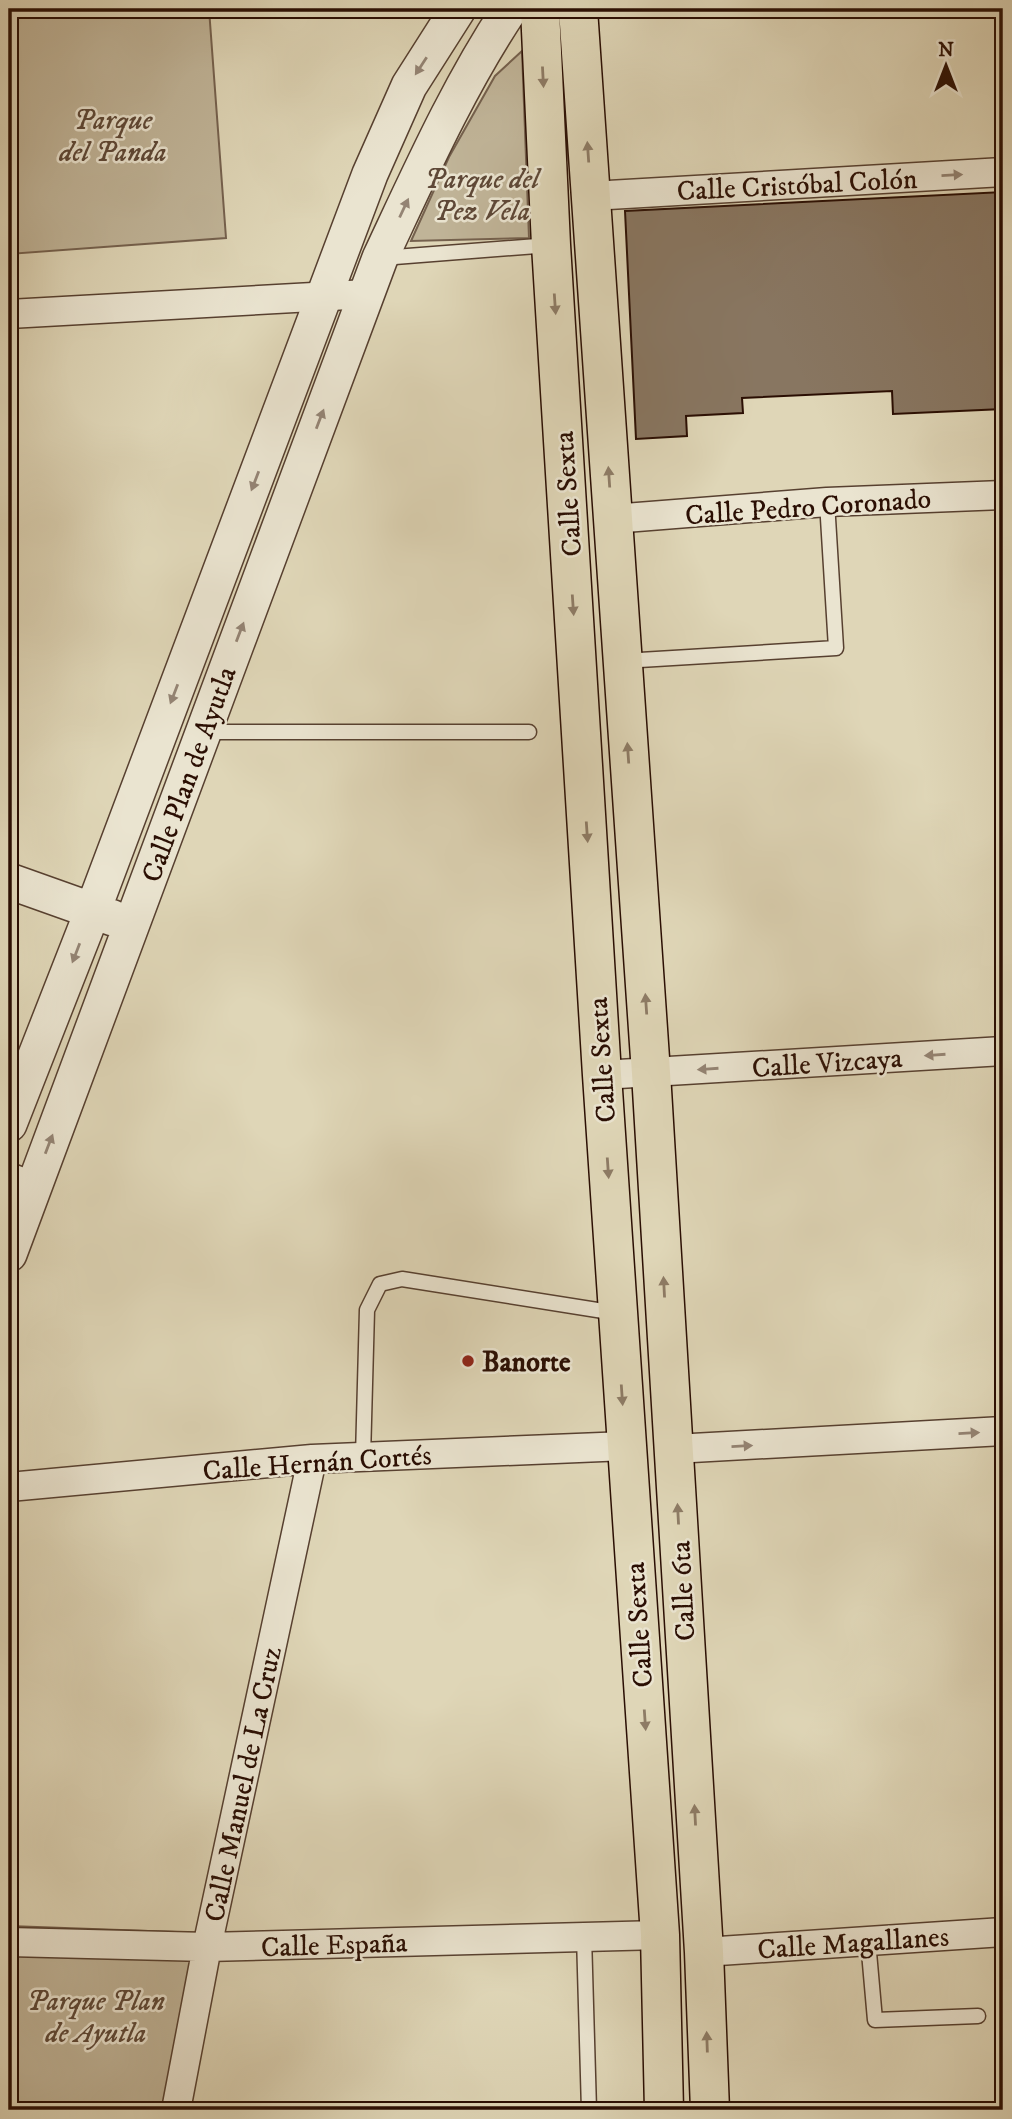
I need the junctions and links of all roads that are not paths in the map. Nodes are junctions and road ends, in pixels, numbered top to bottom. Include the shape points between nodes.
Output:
1 (458, 9) edge
2 (510, 9) edge
3 (540, 9) edge
4 (579, 9) edge
5 (1003, 172) edge
6 (591, 197) junction
7 (551, 245) junction
8 (380, 258) junction
9 (367, 294) junction
10 (325, 295) junction
11 (9, 314) edge
12 (1003, 495) edge
13 (827, 502) junction
14 (612, 519) junction
15 (622, 662) junction
16 (202, 732) junction
17 (529, 732) dead end
18 (9, 881) edge
19 (93, 910) junction
20 (132, 926) junction
21 (1003, 1051) edge
22 (651, 1073) junction
23 (602, 1075) junction
24 (9, 1124) edge
25 (21, 1182) edge
26 (9, 1254) edge
27 (617, 1314) junction
28 (1003, 1431) edge
29 (626, 1446) junction
30 (674, 1450) junction
31 (363, 1457) junction
32 (312, 1459) junction
33 (9, 1487) edge
34 (1003, 1933) edge
35 (660, 1935) junction
36 (584, 1936) junction
37 (9, 1941) edge
38 (868, 1941) junction
39 (207, 1947) junction
40 (704, 1952) junction
41 (978, 2016) dead end
42 (176, 2110) edge
43 (589, 2110) edge
44 (664, 2110) edge
45 (710, 2110) edge

1 -> 10 street, Calle Plan de Ayutla via 409,86
8 -> 2 street, Calle Plan de Ayutla via 469,76
3 -> 7 main road, Calle Sexta
6 -> 4 main road, Calle Sexta
6 -> 5 street, Calle Cristóbal Colón
14 -> 6 main road, Calle Sexta
7 - 8 lane
7 -> 23 main road, Calle Sexta
8 - 9 street, Calle Plan de Ayutla
9 - 10 street
16 -> 9 street, Calle Plan de Ayutla
10 - 11 street
10 -> 19 street, Calle Plan de Ayutla
12 - 13 street, Calle Pedro Coronado
13 - 14 street, Calle Pedro Coronado
13 - 15 lane via 836,648
14 - 15 main road, Calle Sexta
22 -> 15 main road, Calle Sexta
16 - 17 lane
16 - 20 street, Calle Plan de Ayutla
18 - 19 street
19 - 20 street
19 -> 24 street, Calle Plan de Ayutla
25 -> 20 street, Calle Plan de Ayutla
21 -> 22 street, Calle Vizcaya
22 - 23 street, Calle Vizcaya
30 -> 22 main road, Calle 6ta
23 -> 27 main road, Calle Sexta
25 - 26 street, Calle Plan de Ayutla
27 -> 29 main road, Calle Sexta
27 - 31 lane via 402,1279 380,1284 367,1310
30 -> 28 street
29 - 31 street, Calle Hernán Cortés
29 -> 35 main road, Calle Sexta
40 -> 30 main road, Calle 6ta
31 - 32 street, Calle Hernán Cortés
32 - 33 street, Calle Hernán Cortés
32 - 39 street, Calle Manuel de La Cruz
34 - 38 street, Calle Magallanes
35 - 36 street, Calle España
35 - 44 main road, Calle Sexta
36 - 39 street, Calle España
36 - 43 lane
37 - 39 street, Calle España
38 - 40 street, Calle Magallanes
38 - 41 lane via 874,2020
39 - 42 street, Calle Manuel de La Cruz
45 -> 40 main road, Calle 6ta

